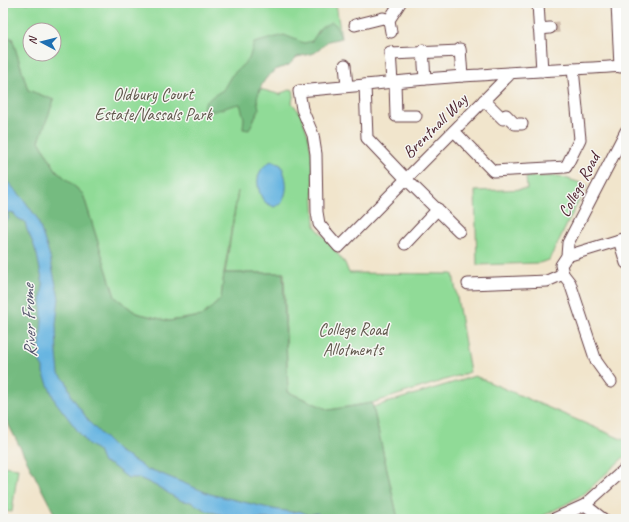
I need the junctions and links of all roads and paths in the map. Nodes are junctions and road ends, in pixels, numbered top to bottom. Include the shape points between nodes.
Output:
1 (400, 3) edge
2 (538, 3) edge
3 (617, 3) edge
4 (389, 20) junction
5 (355, 25) dead end
6 (391, 32) dead end
7 (423, 51) junction
8 (345, 65) dead end
9 (623, 67) edge
10 (573, 69) junction
11 (542, 71) junction
12 (511, 73) junction
13 (462, 76) junction
14 (425, 79) junction
15 (393, 82) junction
16 (365, 85) junction
17 (347, 86) junction
18 (484, 100) junction
19 (416, 116) dead end
20 (522, 124) dead end
21 (454, 131) junction
22 (626, 131) edge
23 (406, 179) junction
24 (438, 209) junction
25 (459, 231) dead end
26 (622, 239) edge
27 (404, 244) dead end
28 (567, 256) junction
29 (626, 263) edge
30 (563, 274) junction
31 (468, 284) dead end
32 (611, 382) dead end
33 (626, 468) edge
34 (585, 505) junction
35 (554, 519) edge
36 (603, 519) edge

1 - 4 street
2 - 11 street via 545,28
3 - 9 street
4 - 5 street via 383,18
4 - 6 street
7 - 13 street via 460,50
7 - 14 street
7 - 15 street via 390,53
8 - 17 street
9 - 10 street, Brentnall Way
10 - 11 street, Brentnall Way
10 - 21 street via 580,139 566,167 493,171
11 - 12 street, Brentnall Way
12 - 13 street, Brentnall Way
12 - 18 street, Brentnall Way
13 - 14 street, Brentnall Way
14 - 15 street, Brentnall Way
15 - 16 street, Brentnall Way
15 - 19 street via 396,116
16 - 17 street
16 - 23 street, Brentnall Way via 367,138
17 - 23 street via 299,91 302,109 313,135 316,154 319,224 339,247
18 - 20 street via 503,119 506,115 515,124
18 - 21 street, Brentnall Way
21 - 23 street, Brentnall Way
22 - 28 street, College Road via 568,243
23 - 24 street
24 - 25 street
24 - 27 street
26 - 28 street
26 - 29 street
28 - 30 street, College Road via 561,265
30 - 31 street via 547,281
30 - 32 street via 570,283 596,361
33 - 34 street
34 - 35 street
34 - 36 street

